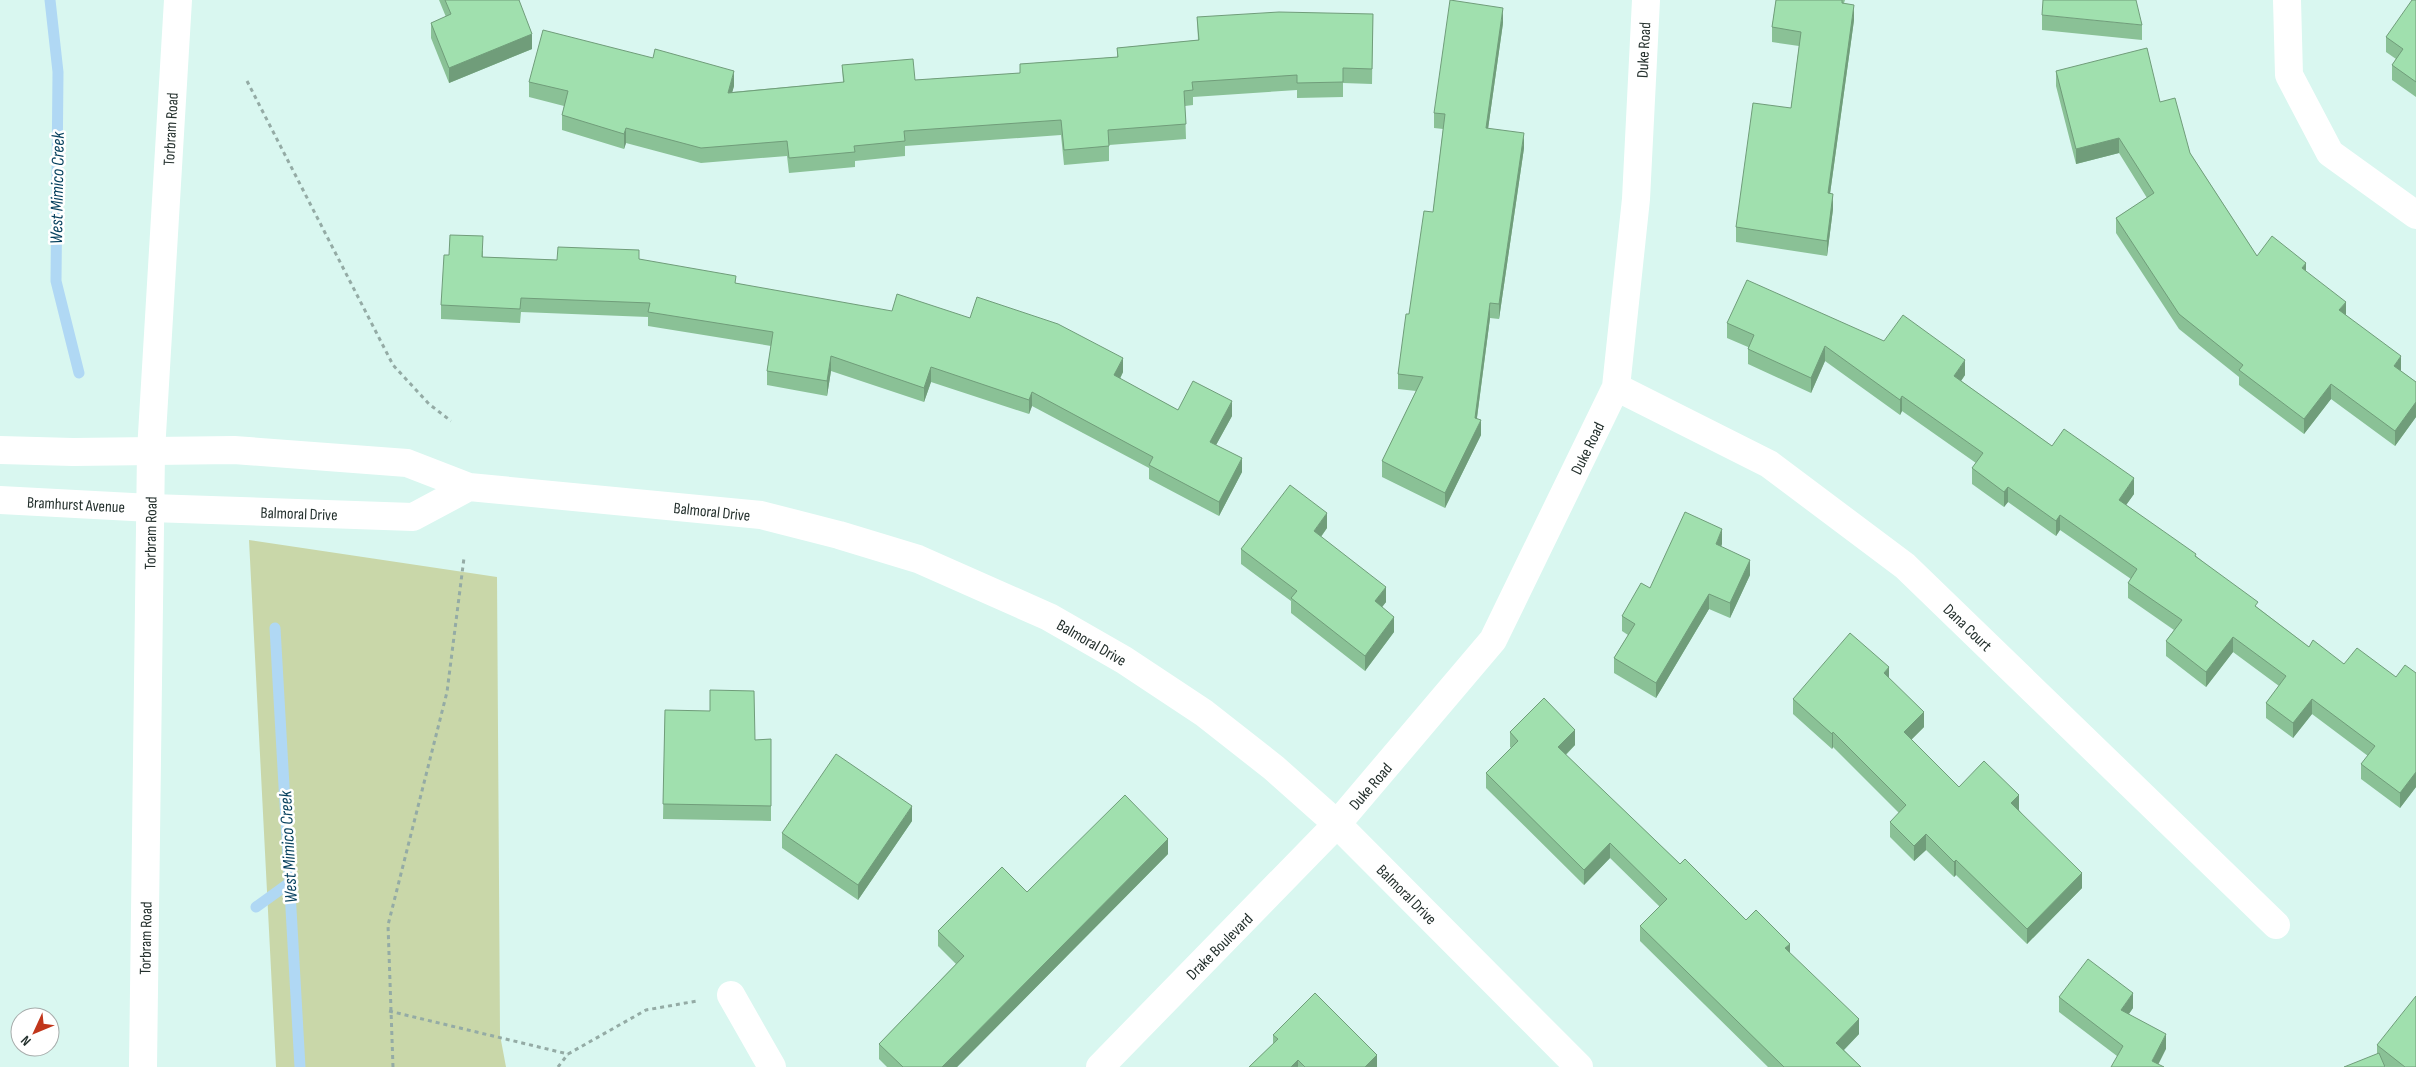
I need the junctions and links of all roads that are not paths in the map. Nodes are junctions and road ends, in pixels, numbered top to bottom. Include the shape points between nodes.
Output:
1 (178, 0) edge
2 (1646, 0) edge
3 (2287, 0) edge
4 (2416, 215) edge
5 (1616, 387) junction
6 (0, 450) edge
7 (151, 451) junction
8 (469, 487) junction
9 (0, 500) edge
10 (151, 508) junction
11 (1337, 824) junction
12 (2276, 925) dead end
13 (731, 995) road end
14 (143, 1067) edge
15 (772, 1067) edge
16 (1100, 1067) edge
17 (1579, 1067) edge

1 - 7 street, Torbram Road
2 - 5 street, Duke Road via 1636,200
3 - 4 street via 2289,75 2330,153
5 - 11 street, Duke Road via 1493,640
5 - 12 street, Dana Court via 1769,464 1905,566
6 - 7 street
7 - 8 street, Balmoral Drive via 234,450 407,463
7 - 10 street, Torbram Road
8 - 10 street, Balmoral Drive via 413,517
8 - 11 street, Balmoral Drive via 762,515 918,559 1049,618 1124,660 1204,713 1274,768
9 - 10 street, Bramhurst Avenue
10 - 14 street, Torbram Road
11 - 16 street, Drake Boulevard
11 - 17 street, Balmoral Drive
13 - 15 street

